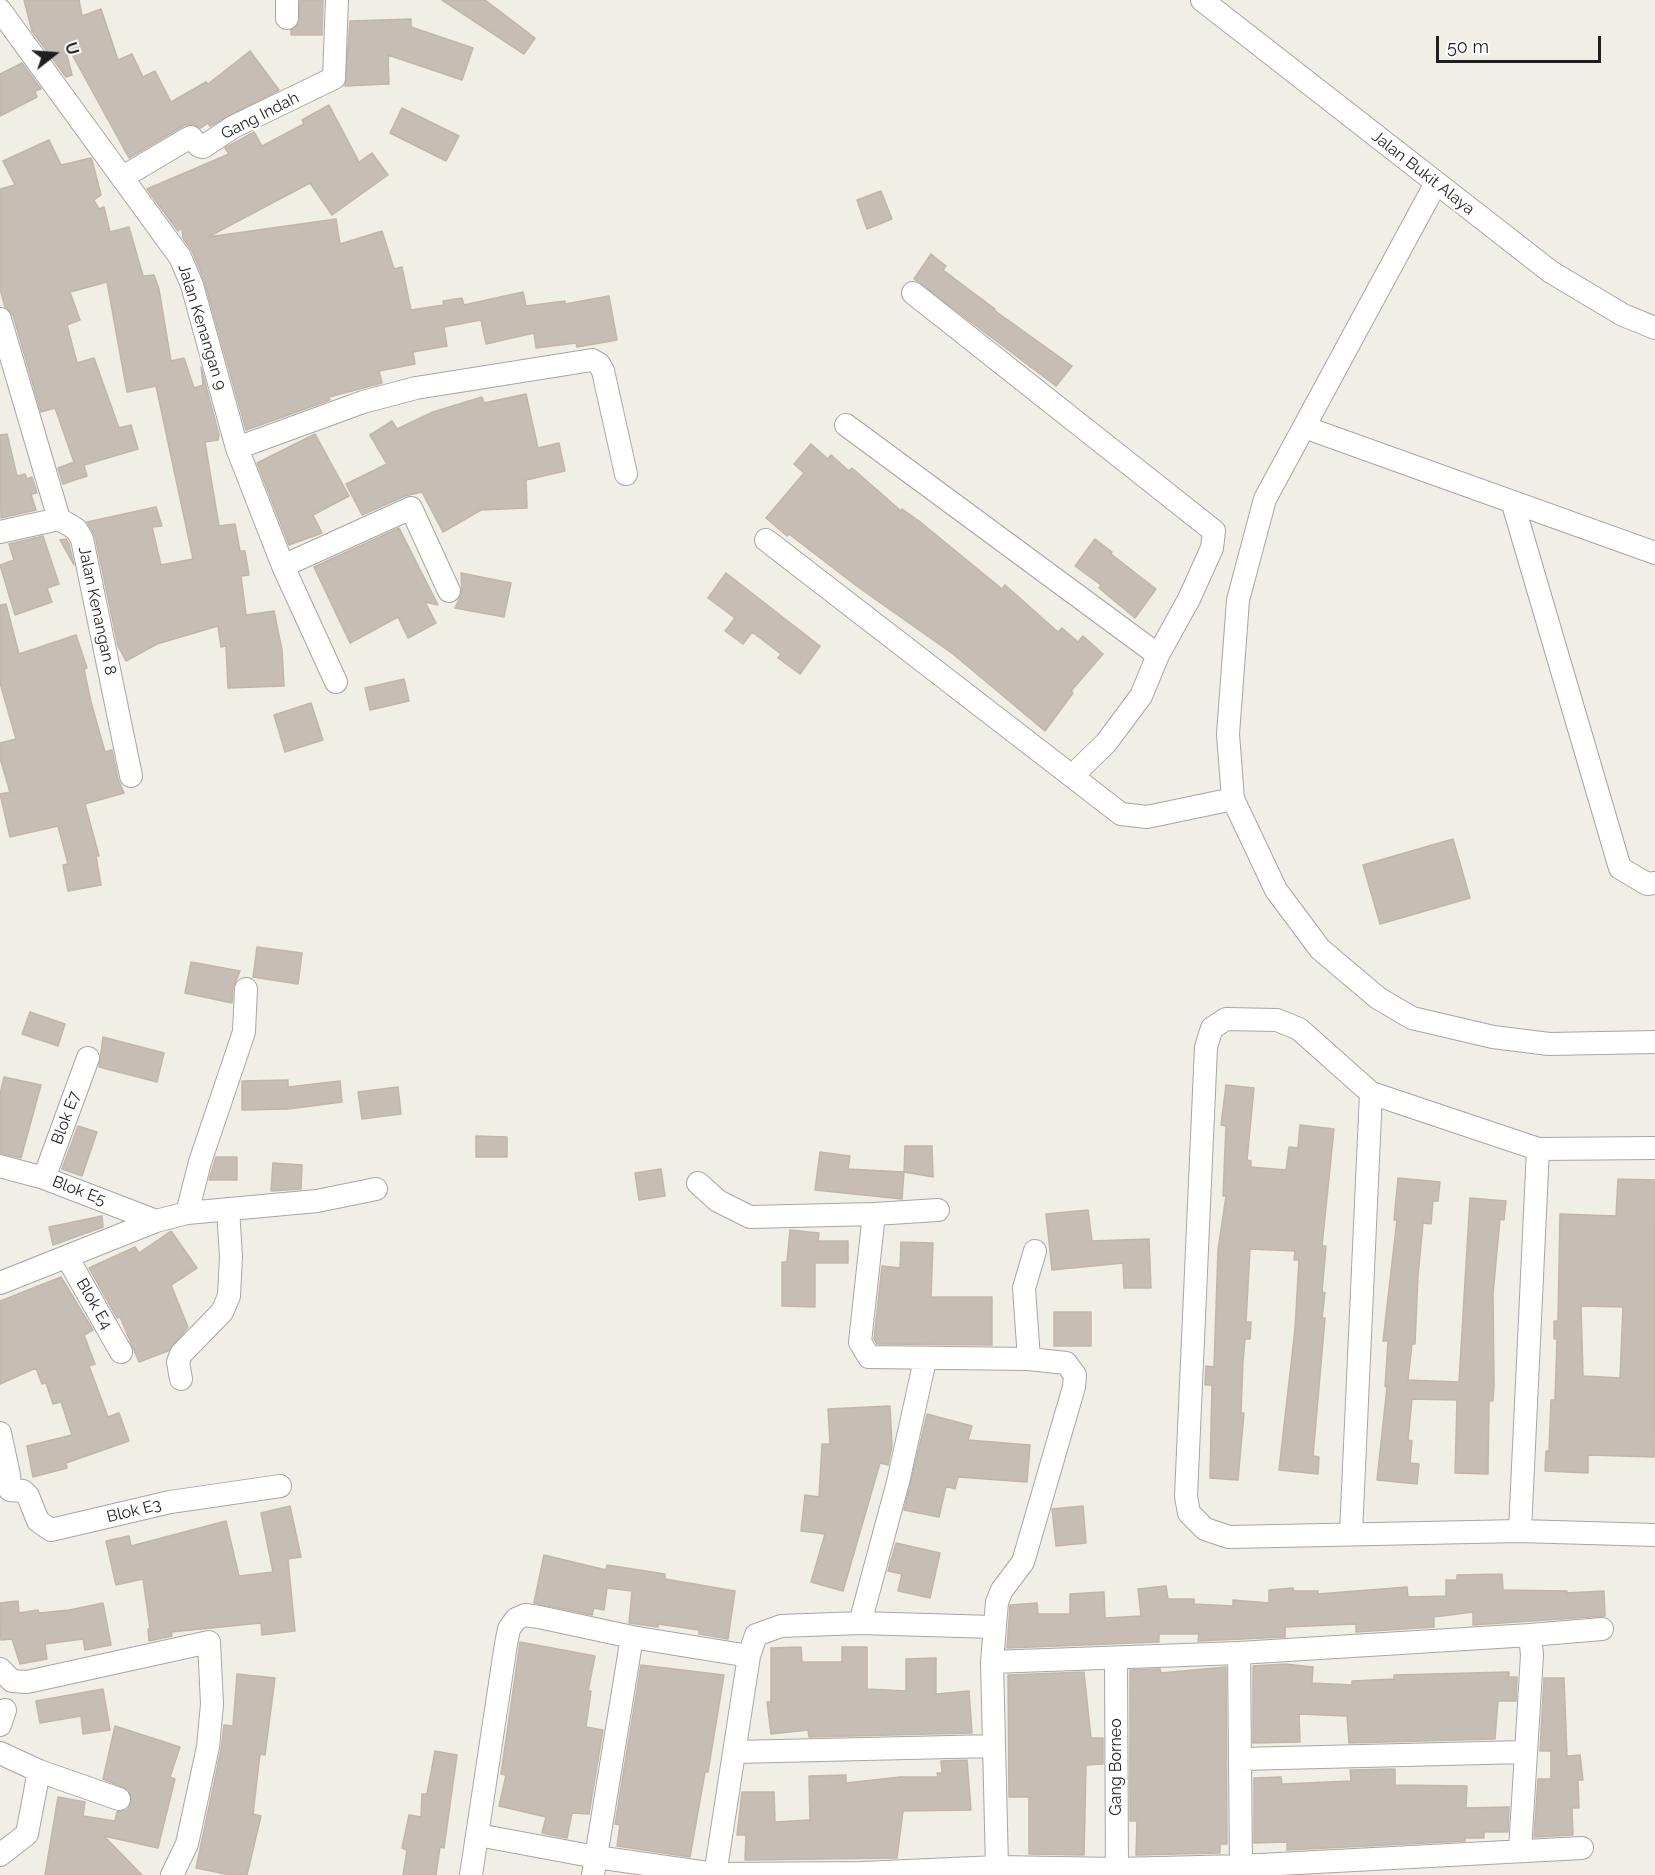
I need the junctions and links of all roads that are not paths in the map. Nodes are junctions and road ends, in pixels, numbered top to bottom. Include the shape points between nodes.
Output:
1 (337, 0) edge
2 (1202, 0) edge
3 (0, 10) edge
4 (123, 177) junction
5 (1436, 183) junction
6 (913, 293) dead end
7 (0, 319) edge
8 (1655, 328) edge
9 (846, 424) dead end
10 (1304, 427) junction
11 (237, 448) junction
12 (626, 474) dead end
13 (1513, 504) junction
14 (60, 519) junction
15 (0, 532) edge
16 (766, 540) dead end
17 (1655, 553) edge
18 (283, 566) junction
19 (449, 591) dead end
20 (1158, 655) junction
21 (336, 682) dead end
22 (1073, 775) junction
23 (131, 776) dead end
24 (1233, 799) junction
25 (1655, 883) edge
26 (246, 989) dead end
27 (1655, 1042) edge
28 (88, 1058) dead end
29 (1371, 1093) junction
30 (1655, 1148) edge
31 (1538, 1149) junction
32 (0, 1166) edge
33 (44, 1178) junction
34 (698, 1183) dead end
35 (376, 1190) dead end
36 (228, 1209) junction
37 (938, 1210) dead end
38 (187, 1213) junction
39 (874, 1214) junction
40 (156, 1221) junction
41 (1035, 1251) dead end
42 (67, 1257) junction
43 (0, 1283) edge
44 (121, 1352) dead end
45 (1029, 1359) junction
46 (925, 1360) junction
47 (181, 1379) dead end
48 (0, 1433) edge
49 (280, 1486) dead end
50 (5, 1491) edge
51 (1520, 1531) junction
52 (1351, 1533) junction
53 (1655, 1535) edge
54 (860, 1623) junction
55 (993, 1627) junction
56 (1602, 1629) dead end
57 (1530, 1635) junction
58 (632, 1637) junction
59 (1239, 1653) junction
60 (749, 1656) junction
61 (1116, 1658) junction
62 (992, 1662) junction
63 (0, 1669) edge
64 (994, 1746) junction
65 (735, 1752) junction
66 (1525, 1752) junction
67 (0, 1753) edge
68 (1240, 1759) junction
69 (39, 1771) junction
70 (119, 1799) dead end
71 (478, 1835) junction
72 (1582, 1848) dead end
73 (1520, 1850) junction
74 (0, 1855) edge
75 (594, 1866) edge
76 (1241, 1866) junction
77 (997, 1867) junction
78 (1117, 1872) edge
79 (172, 1875) edge
80 (471, 1875) edge
81 (715, 1875) edge

1 - 4 street, Gang Indah via 334,78 232,127 203,147 189,137
2 - 5 street, Jalan Bukit Alaya
3 - 4 street, Jalan Kenangan 9
4 - 11 street, Jalan Kenangan 9 via 180,257 192,285
5 - 8 street, Jalan Bukit Alaya via 1551,272 1623,315
5 - 10 street
6 - 20 street via 1214,531 1212,548 1189,599
7 - 14 street
9 - 20 street
10 - 13 street
10 - 24 street via 1265,499 1238,600 1228,734
11 - 12 street via 363,402 416,388 592,360 603,371
11 - 18 street, Jalan Kenangan 9
13 - 17 street
13 - 25 street via 1620,868 1647,884
14 - 15 street
14 - 23 street, Jalan Kenangan 8 via 76,529 82,539
16 - 22 street
18 - 19 street via 411,508
18 - 21 street, Jalan Kenangan 9
20 - 22 street via 1127,716
22 - 24 street via 1121,814 1147,817
24 - 27 street via 1276,890 1320,950 1378,998 1412,1018 1493,1037 1550,1044
26 - 38 street via 244,1032
28 - 33 street, Blok E7
29 - 31 street
29 - 52 street
29 - 52 street via 1299,1029 1277,1020 1226,1019 1212,1028 1206,1047 1186,1496 1189,1513 1205,1529 1229,1537
30 - 31 street
31 - 51 street
32 - 33 street, Blok E5
33 - 40 street, Blok E5
34 - 39 street via 718,1201 750,1217
35 - 36 street via 317,1201
36 - 38 street
36 - 47 street via 229,1296 222,1312 182,1354 178,1362
37 - 39 street
38 - 40 street
39 - 46 street via 862,1348 874,1359
40 - 42 street
41 - 45 street via 1024,1288
42 - 43 street
42 - 44 street, Blok E4
45 - 46 street
45 - 55 street via 1066,1363 1075,1375 1074,1387 1023,1562 1002,1590
46 - 54 street via 898,1482
48 - 50 street, Blok E3 via 9,1475
49 - 50 street, Blok E3 via 170,1502 51,1530 38,1521 23,1491
51 - 52 street
51 - 53 street
54 - 55 street
54 - 60 street via 767,1630 756,1635
55 - 62 street
56 - 57 street
57 - 59 street
57 - 66 street
58 - 60 street
58 - 71 street via 539,1617 525,1615 516,1619 506,1644
58 - 75 street
59 - 61 street
59 - 68 street
60 - 65 street
61 - 62 street
61 - 78 street, Gang Borneo
62 - 64 street
63 - 79 street via 12,1681 27,1682 209,1642 212,1704 208,1747 187,1844
64 - 65 street
64 - 77 street
65 - 81 street
66 - 68 street
66 - 73 street
67 - 69 street
68 - 76 street
69 - 70 street
69 - 74 street via 27,1834
71 - 75 street
71 - 80 street
72 - 73 street
73 - 76 street
75 - 81 street
76 - 78 street
77 - 78 street
77 - 81 street

